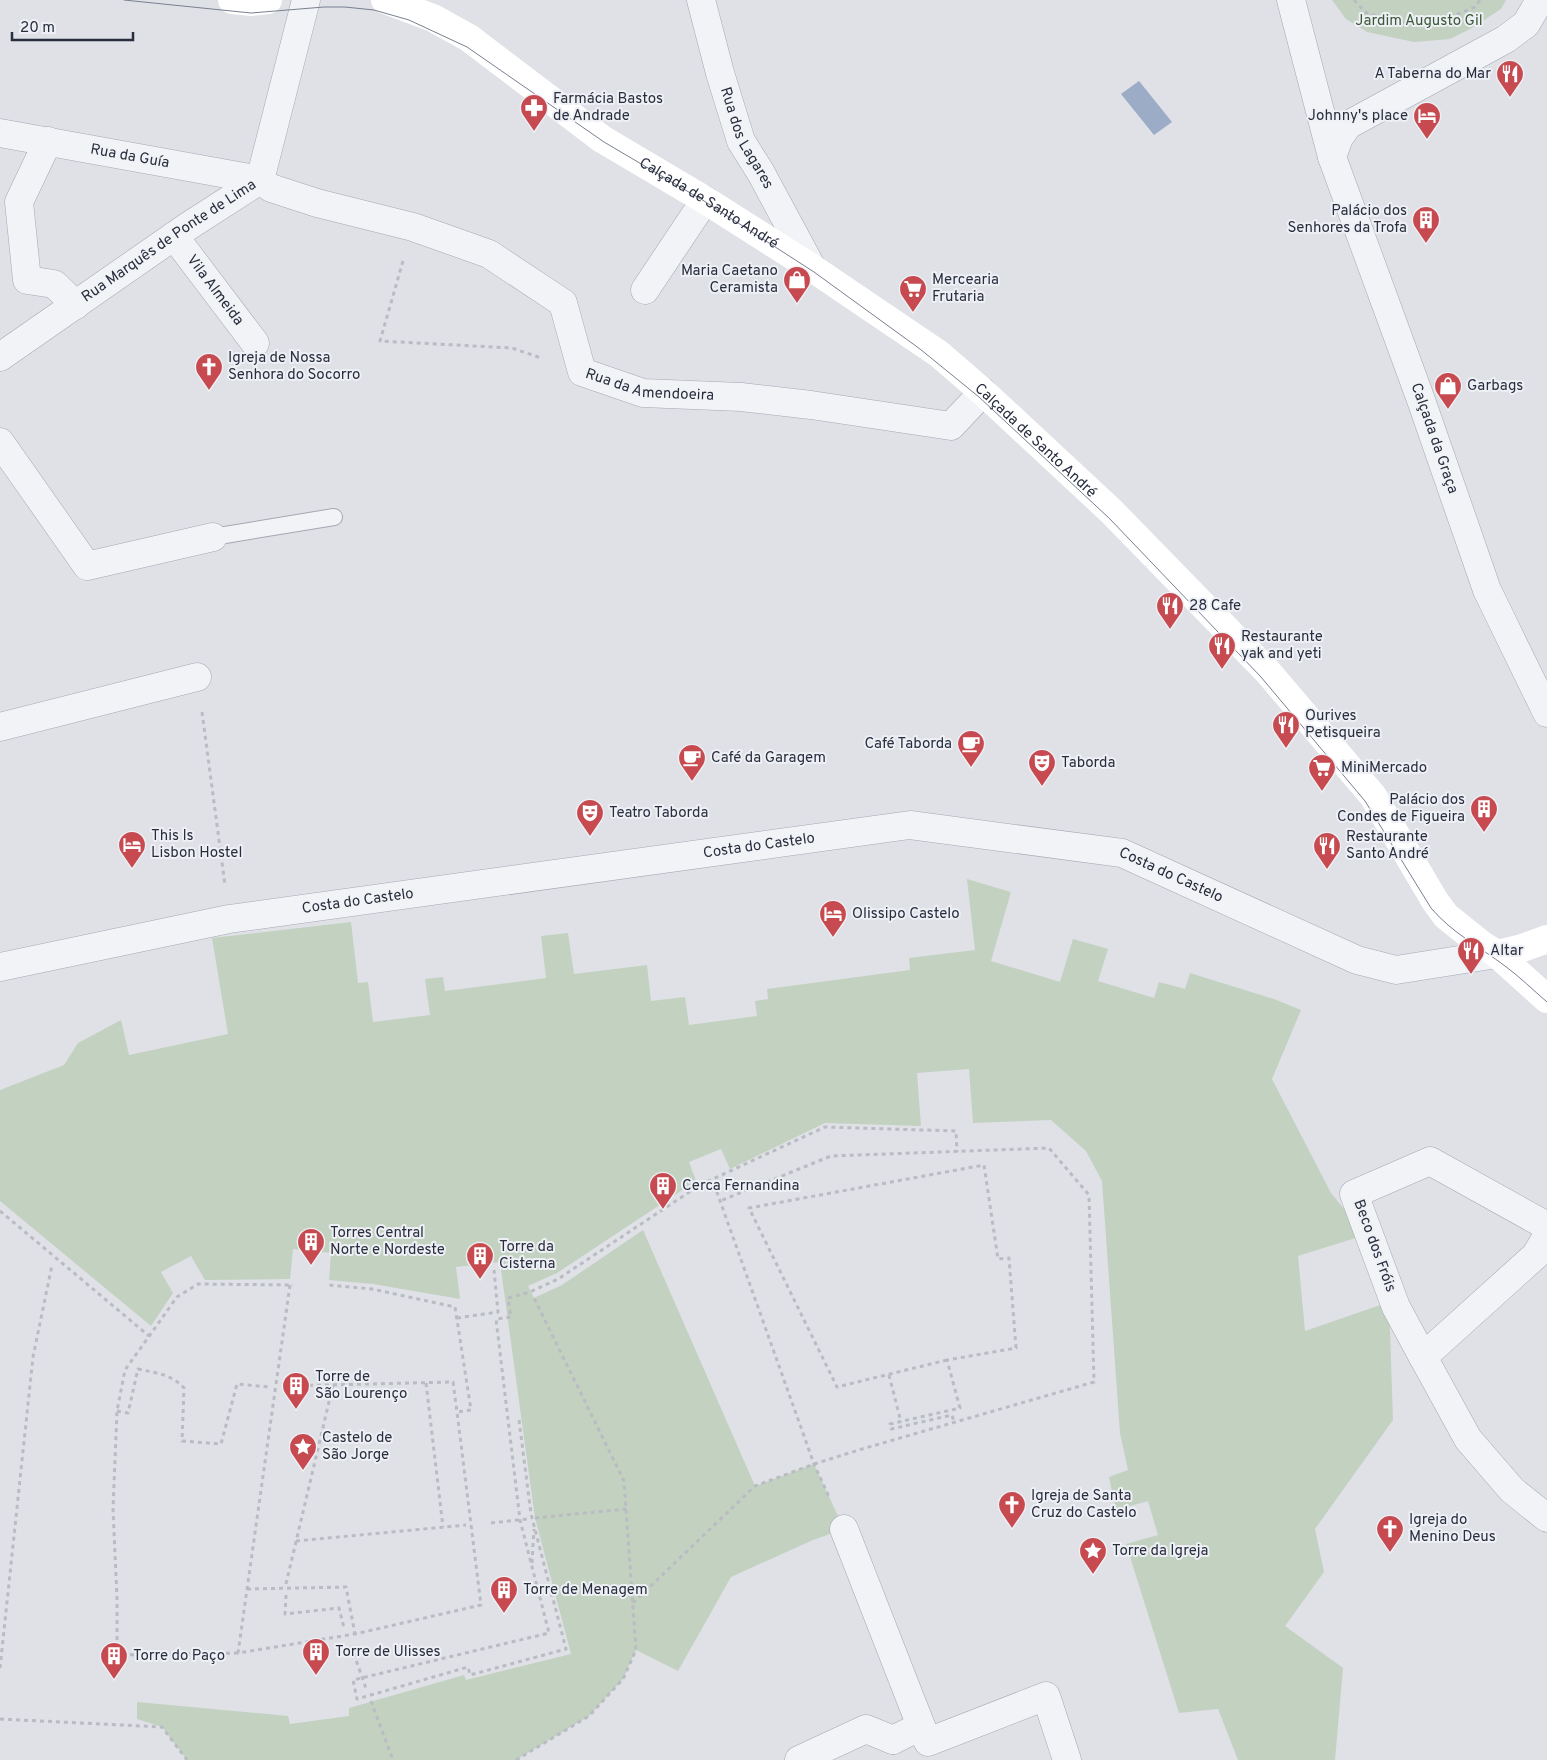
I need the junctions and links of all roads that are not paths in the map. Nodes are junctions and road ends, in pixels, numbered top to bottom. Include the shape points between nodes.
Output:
1 (232, 0) edge
2 (268, 0) edge
3 (306, 0) edge
4 (385, 0) edge
5 (701, 0) edge
6 (1291, 0) edge
7 (1540, 0) edge
8 (1547, 12) edge
9 (0, 133) edge
10 (48, 141) junction
11 (1332, 157) junction
12 (260, 180) junction
13 (705, 200) junction
14 (174, 236) junction
15 (812, 268) junction
16 (645, 290) dead end
17 (76, 305) junction
18 (255, 343) dead end
19 (0, 357) edge
20 (983, 392) junction
21 (0, 442) edge
22 (334, 517) dead end
23 (213, 537) joint
24 (197, 677) road end
25 (1547, 713) edge
26 (0, 727) edge
27 (1547, 939) edge
28 (1497, 954) junction
29 (0, 966) edge
30 (1547, 999) edge
31 (1547, 1226) edge
32 (1547, 1236) edge
33 (1423, 1357) junction
34 (1547, 1518) edge
35 (844, 1529) road end
36 (921, 1726) junction
37 (894, 1750) edge
38 (799, 1760) edge
39 (1068, 1760) edge

1 - 2 street
3 - 12 street, Rua Marquês de Ponte de Lima
4 - 13 street, Calçada de Santo André via 433,18 469,38 602,139
5 - 15 street, Rua dos Lagares via 740,140 762,172
6 - 11 street, Calçada da Graça
7 - 8 street
7 - 11 street via 1526,24 1506,39 1348,125
9 - 10 street, Rua da Guía
10 - 12 street, Rua da Guía
10 - 17 street via 20,202 27,280 54,284
11 - 25 street, Calçada da Graça via 1487,590
12 - 14 street, Rua Marquês de Ponte de Lima
12 - 20 street, Rua da Amendoeira via 271,188 316,204 413,227 489,254 563,303 582,372 642,393 741,397 951,426
13 - 15 street, Calçada de Santo André
13 - 16 street
14 - 17 street, Rua Marquês de Ponte de Lima
14 - 18 street, Vila Almeida
15 - 20 street, Calçada de Santo André via 939,354
17 - 19 street, Rua Marquês de Ponte de Lima
20 - 28 street, Calçada de Santo André via 1110,511 1268,672 1373,796 1446,916
21 - 23 street via 87,566
22 - 23 lane
24 - 26 street
27 - 28 street
28 - 29 street, Costa do Castelo via 1396,970 1357,960 1122,853 910,825 229,919
28 - 30 street, Calçada de Santo André
31 - 33 street, Beco dos Fróis via 1430,1161 1354,1194 1396,1307
32 - 33 street via 1536,1255
33 - 34 street via 1468,1439 1512,1490
35 - 36 street
36 - 37 street
36 - 39 street via 928,1742 1046,1696
37 - 38 street via 866,1729

